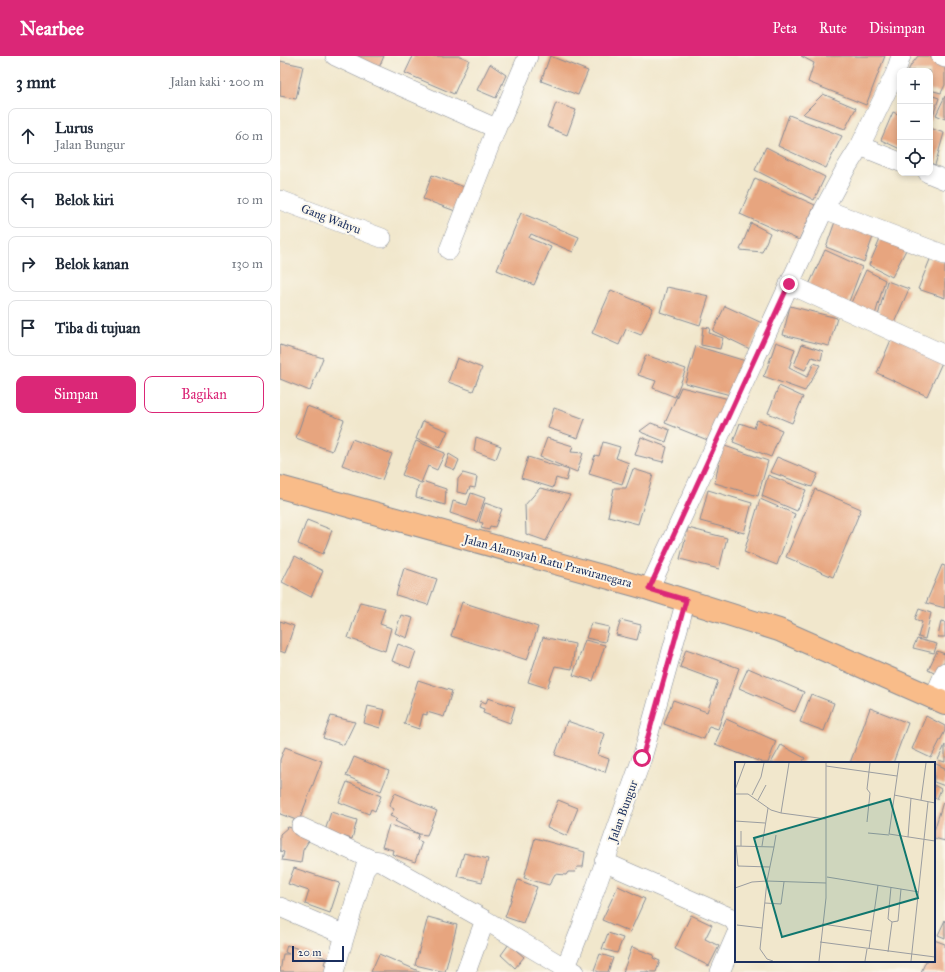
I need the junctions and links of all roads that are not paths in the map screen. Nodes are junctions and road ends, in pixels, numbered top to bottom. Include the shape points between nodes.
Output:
1 (335, 56) edge
2 (528, 56) edge
3 (901, 56) edge
4 (941, 56) edge
5 (945, 58) edge
6 (498, 124) junction
7 (860, 146) junction
8 (897, 161) edge
9 (933, 175) edge
10 (945, 180) edge
11 (280, 200) edge
12 (824, 209) junction
13 (382, 238) dead end
14 (449, 250) dead end
15 (945, 255) edge
16 (789, 284) junction
17 (945, 355) edge
18 (282, 493) edge
19 (649, 589) junction
20 (686, 600) junction
21 (945, 672) edge
22 (939, 701) edge
23 (301, 826) dead end
24 (372, 860) junction
25 (604, 862) junction
26 (280, 906) edge
27 (485, 920) junction
28 (735, 922) edge
29 (345, 934) junction
30 (735, 937) edge
31 (568, 971) edge
32 (334, 972) edge
33 (466, 972) edge
34 (720, 972) edge

1 - 6 street via 491,126
2 - 6 street
3 - 7 street via 895,74
4 - 5 street
6 - 14 street
7 - 8 street
7 - 12 street
9 - 10 street
11 - 13 street, Gang Wahyu
12 - 15 street
12 - 16 street
16 - 17 street
16 - 19 street
18 - 19 main road, Jalan Alamsyah Ratu Prawiranegara
19 - 20 main road, Jalan Alamsyah Ratu Prawiranegara
20 - 22 main road, Jalan Alamsyah Ratu Prawiranegara via 779,630
20 - 25 street, Jalan Bungur via 642,758
21 - 22 street
23 - 24 street
24 - 27 street via 380,861
24 - 29 street via 365,868
25 - 28 street via 729,917
25 - 31 street, Jalan Bungur
26 - 29 street
27 - 31 street
27 - 33 street
29 - 32 street
30 - 34 street

